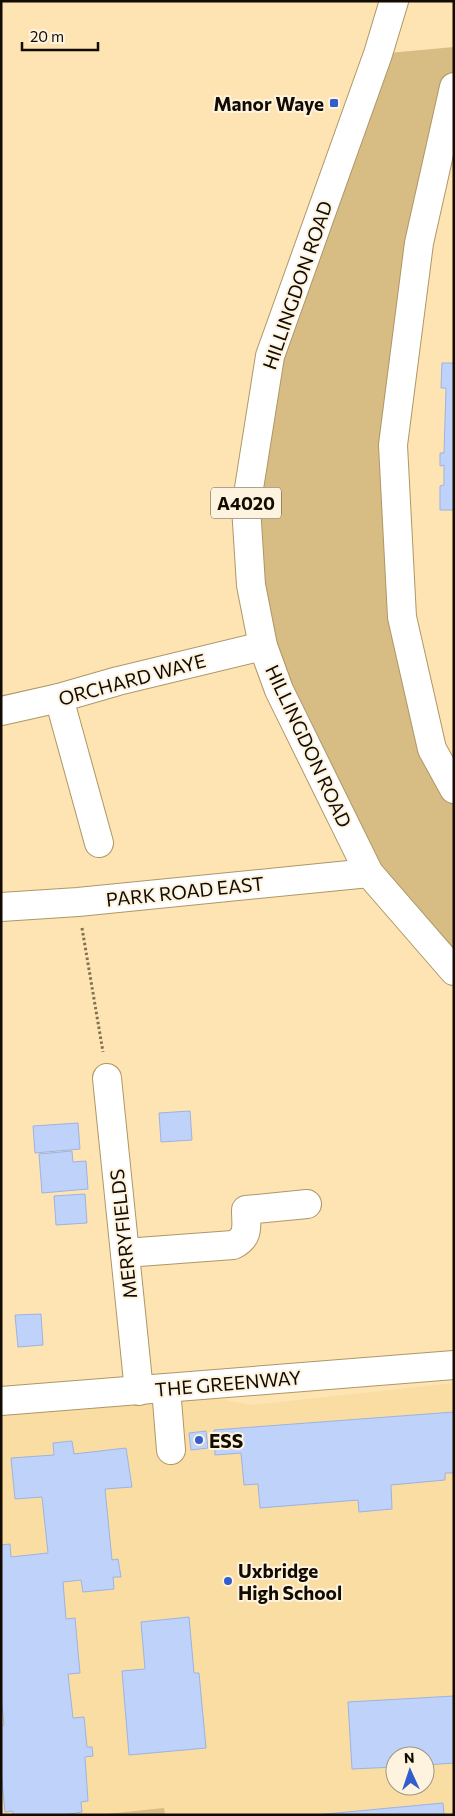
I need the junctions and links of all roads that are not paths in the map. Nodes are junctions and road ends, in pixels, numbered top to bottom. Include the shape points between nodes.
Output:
1 (394, 1) edge
2 (454, 87) edge
3 (263, 646) junction
4 (59, 698) junction
5 (1, 711) edge
6 (454, 788) edge
7 (99, 843) dead end
8 (369, 873) junction
9 (1, 907) edge
10 (454, 971) edge
11 (107, 1078) road end
12 (307, 1204) dead end
13 (125, 1253) junction
14 (454, 1365) edge
15 (166, 1388) junction
16 (138, 1391) junction
17 (1, 1401) edge
18 (171, 1450) dead end

1 - 3 main road, HILLINGDON ROAD / A4020 via 270,356 246,507 251,585
2 - 6 main road via 419,243 393,445 402,617 432,749
3 - 4 main road, ORCHARD WAYE
3 - 8 main road, HILLINGDON ROAD / A4020 via 279,690
4 - 5 main road, ORCHARD WAYE
4 - 7 main road
8 - 9 main road, PARK ROAD EAST
8 - 10 main road, HILLINGDON ROAD / A4020
11 - 13 main road, MERRYFIELDS
12 - 13 main road via 246,1210 246,1234 233,1245
13 - 16 main road, MERRYFIELDS
14 - 15 main road, THE GREENWAY
15 - 16 main road, THE GREENWAY
15 - 18 main road
16 - 17 main road, THE GREENWAY

